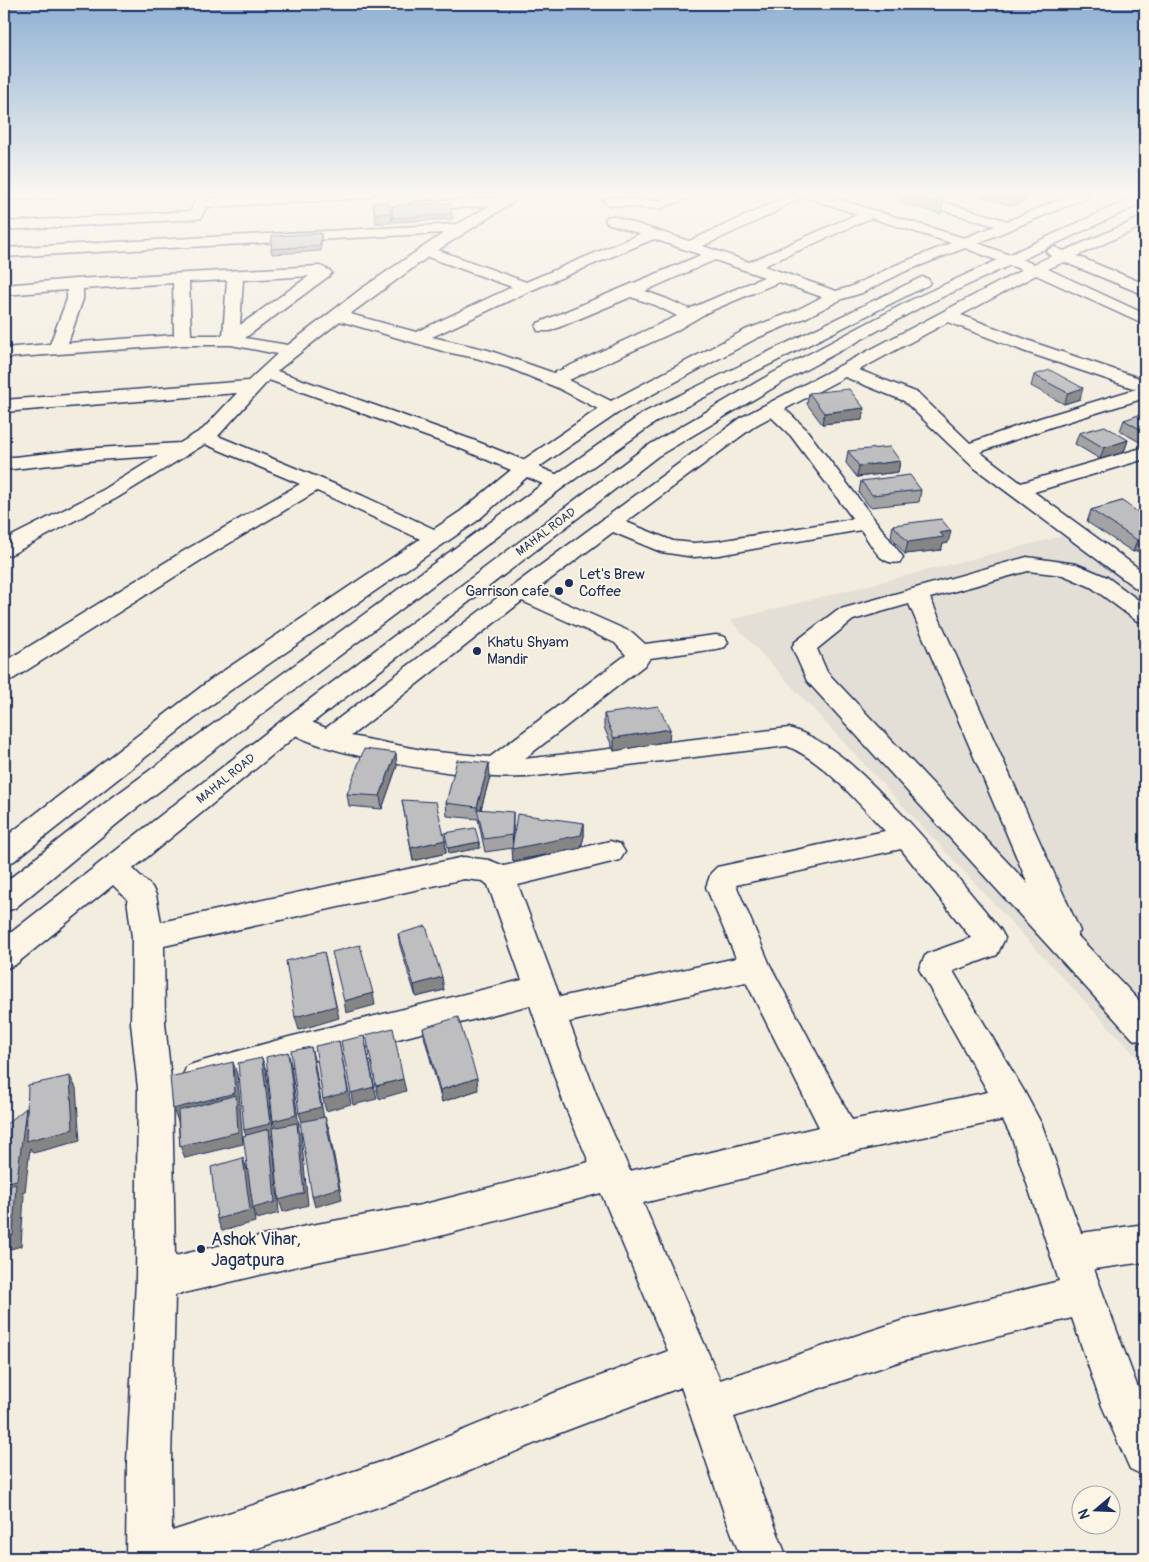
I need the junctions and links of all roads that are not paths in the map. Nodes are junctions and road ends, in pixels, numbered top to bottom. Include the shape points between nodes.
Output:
1 (402, 267) edge
2 (470, 267) edge
3 (574, 267) edge
4 (687, 267) edge
5 (754, 267) edge
6 (912, 267) edge
7 (982, 267) edge
8 (993, 267) edge
9 (1002, 267) edge
10 (1037, 267) edge
11 (1043, 267) edge
12 (1057, 267) edge
13 (235, 275) junction
14 (777, 277) junction
15 (181, 278) junction
16 (75, 284) junction
17 (526, 287) junction
18 (4, 290) edge
19 (1145, 290) edge
20 (631, 292) junction
21 (836, 296) junction
22 (1145, 307) edge
23 (946, 315) junction
24 (338, 316) junction
25 (690, 316) junction
26 (1145, 320) edge
27 (544, 327) dead end
28 (419, 338) junction
29 (183, 340) junction
30 (231, 340) junction
31 (57, 349) junction
32 (291, 351) junction
33 (4, 353) edge
34 (843, 370) junction
35 (260, 379) junction
36 (553, 381) junction
37 (1145, 386) edge
38 (1145, 392) edge
39 (4, 406) edge
40 (773, 408) junction
41 (611, 410) junction
42 (204, 436) junction
43 (184, 448) junction
44 (966, 451) junction
45 (1145, 453) edge
46 (4, 464) edge
47 (525, 468) junction
48 (558, 482) junction
49 (315, 484) junction
50 (1019, 490) junction
51 (610, 524) junction
52 (42, 529) junction
53 (4, 530) edge
54 (872, 530) junction
55 (904, 533) edge
56 (435, 538) junction
57 (4, 549) edge
58 (892, 557) dead end
59 (1135, 566) edge
60 (1145, 584) edge
61 (521, 592) junction
62 (917, 595) junction
63 (1145, 616) edge
64 (716, 642) dead end
65 (640, 652) junction
66 (4, 673) edge
67 (294, 724) junction
68 (330, 739) junction
69 (494, 768) junction
70 (908, 837) junction
71 (610, 852) dead end
72 (4, 853) edge
73 (115, 869) junction
74 (501, 878) junction
75 (4, 900) edge
76 (148, 937) junction
77 (1073, 950) junction
78 (4, 956) edge
79 (755, 967) junction
80 (545, 1001) junction
81 (1145, 1029) edge
82 (155, 1089) junction
83 (1012, 1102) junction
84 (843, 1138) junction
85 (616, 1182) junction
86 (1145, 1243) edge
87 (1068, 1254) junction
88 (156, 1280) junction
89 (1083, 1295) junction
90 (693, 1362) junction
91 (708, 1405) junction
92 (1134, 1405) edge
93 (1145, 1454) edge
94 (149, 1558) edge
95 (158, 1558) edge
96 (764, 1558) edge

1 - 24 street
2 - 17 street
3 - 17 street
4 - 20 street
5 - 14 street
6 - 21 street via 902,268
7 - 48 street, MAHAL ROAD via 886,298 652,416
8 - 67 street, MAHAL ROAD via 777,378 651,452
9 - 23 street
10 - 26 street
11 - 22 street
12 - 19 street
13 - 15 street
13 - 30 street
13 - 30 street via 324,273
14 - 21 street
14 - 25 street
15 - 16 street
15 - 29 street
16 - 18 street
16 - 31 street via 75,299
17 - 28 street
20 - 25 street
20 - 27 street
21 - 41 street via 751,334
23 - 34 street
23 - 37 street
24 - 28 street
24 - 32 street
25 - 36 street
28 - 36 street via 527,368
29 - 30 street
29 - 31 street
30 - 32 street
31 - 33 street
32 - 35 street
34 - 40 street
34 - 44 street via 911,398
35 - 39 street
35 - 42 street
35 - 47 street via 466,444
36 - 41 street
38 - 44 street
40 - 51 street via 749,421
40 - 54 street via 798,432
41 - 47 street
42 - 43 street
42 - 49 street
43 - 46 street
43 - 52 street via 110,494
44 - 50 street
45 - 50 street
47 - 48 street
47 - 56 street via 469,516
48 - 75 street, MAHAL ROAD via 119,807
49 - 56 street
49 - 66 street via 190,557
50 - 59 street
51 - 54 street via 669,547 694,550
51 - 61 street
52 - 53 street
52 - 57 street
54 - 55 street
54 - 58 street
56 - 72 street via 219,686
59 - 60 street
61 - 65 street via 624,638
61 - 68 street
62 - 63 street via 1027,564 1068,569 1100,582
62 - 77 street
62 - 77 street via 845,615 804,648 816,675
64 - 65 street
65 - 69 street via 637,659
67 - 68 street
67 - 73 street, MAHAL ROAD
68 - 69 street via 426,759
69 - 70 street via 528,768 789,738 823,755
70 - 79 street via 728,875 721,887
70 - 83 street via 989,938 986,946 940,962 935,969
71 - 74 street
73 - 76 street via 141,895
73 - 78 street, MAHAL ROAD
74 - 76 street via 489,870 464,868
74 - 80 street
76 - 82 street via 148,1023
77 - 81 street
79 - 80 street
79 - 84 street
80 - 82 street via 290,1052
80 - 85 street via 582,1104
82 - 88 street
83 - 84 street
83 - 87 street via 1029,1136
84 - 85 street
85 - 88 street via 306,1245
85 - 90 street
86 - 87 street
87 - 89 street
88 - 94 street
89 - 91 street via 901,1341
89 - 92 street
90 - 91 street
90 - 95 street via 554,1414 410,1474
91 - 96 street
92 - 93 street

